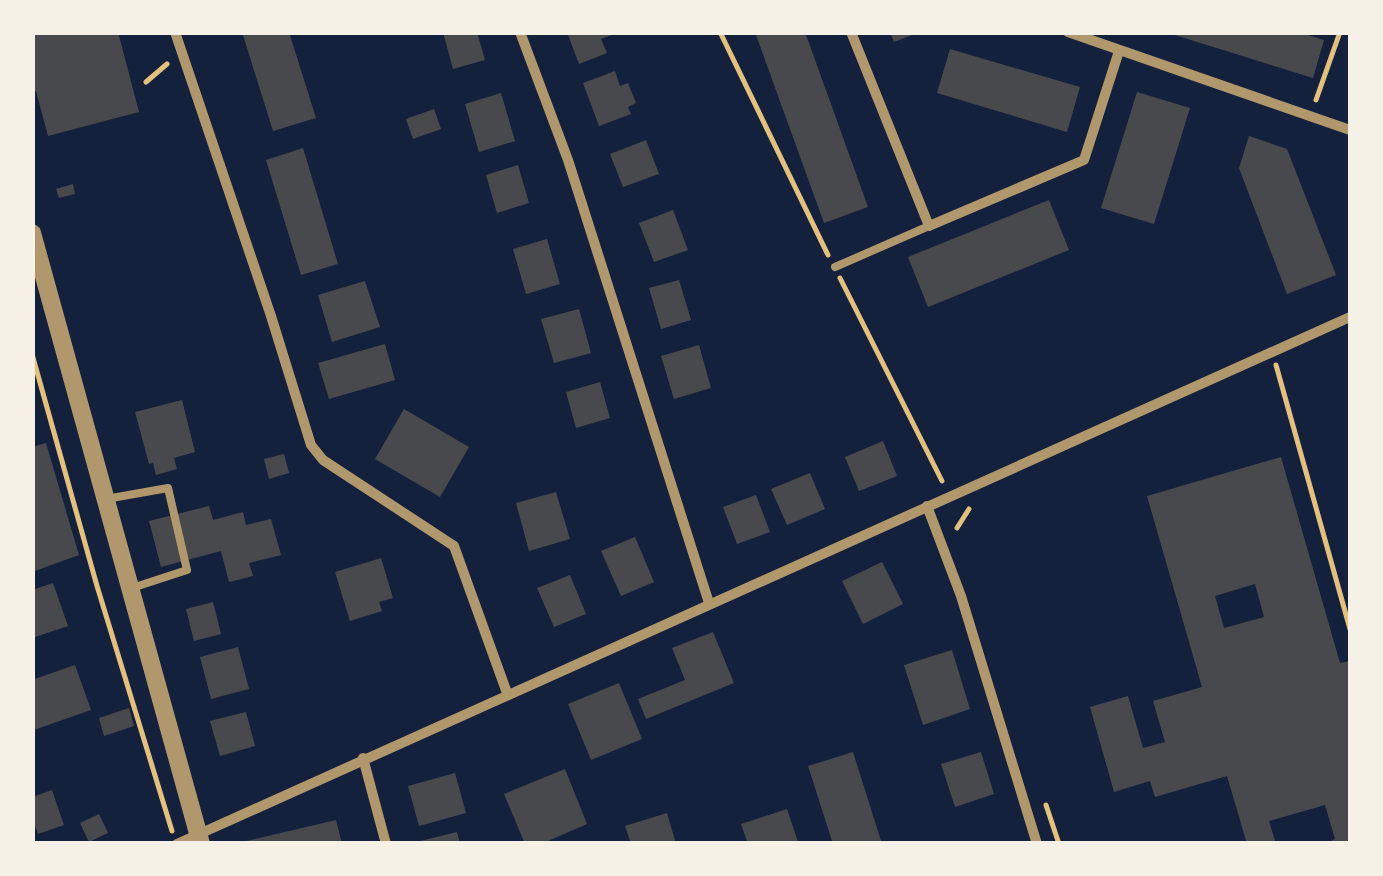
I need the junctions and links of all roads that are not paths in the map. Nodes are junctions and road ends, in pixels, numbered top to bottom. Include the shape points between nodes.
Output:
1 (174, 32) edge
2 (520, 32) edge
3 (851, 32) edge
4 (1068, 32) edge
5 (1119, 51) junction
6 (1350, 130) edge
7 (929, 226) junction
8 (32, 233) edge
9 (834, 267) road end
10 (1350, 317) edge
11 (106, 499) junction
12 (927, 506) junction
13 (131, 588) junction
14 (709, 603) junction
15 (508, 693) junction
16 (362, 758) junction
17 (200, 839) edge
18 (176, 844) edge
19 (386, 844) edge
20 (1037, 844) edge

1 - 15 street via 311,445 323,460 454,546
2 - 14 street via 568,160
3 - 7 street
4 - 5 street
5 - 6 street
5 - 7 street via 1084,160
7 - 9 lane
8 - 11 street
10 - 12 street
11 - 13 street
11 - 13 lane via 168,488 187,570
12 - 14 street
12 - 20 street
13 - 17 street
14 - 15 street
15 - 16 street
16 - 17 street
16 - 19 street
17 - 18 street

